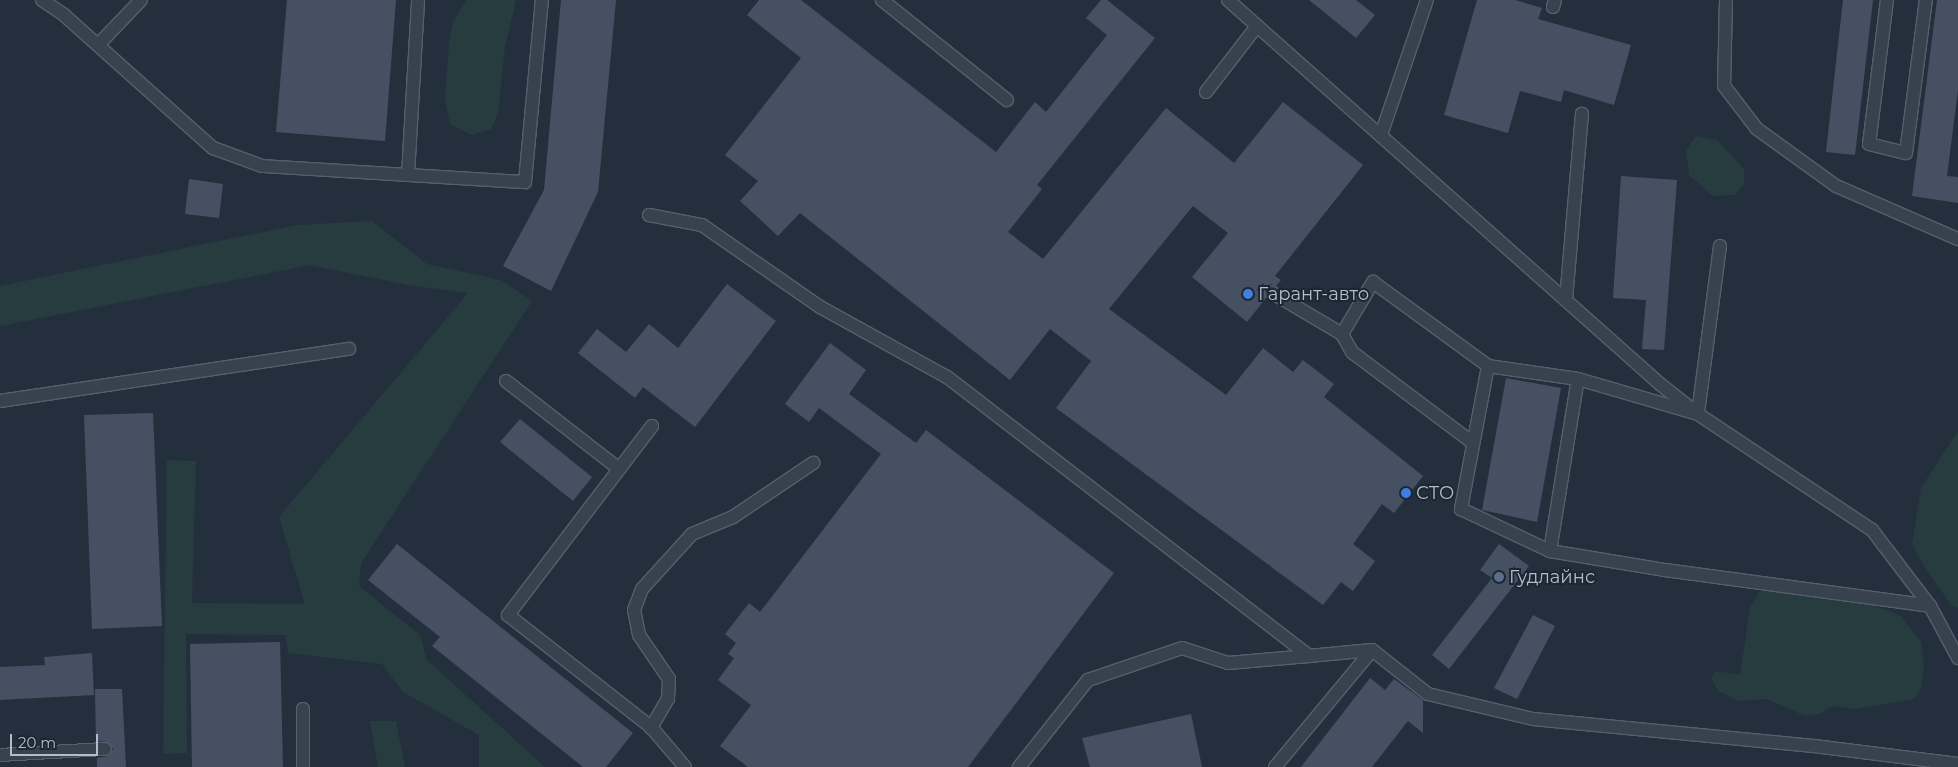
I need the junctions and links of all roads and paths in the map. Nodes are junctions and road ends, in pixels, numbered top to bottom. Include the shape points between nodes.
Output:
1 (42, 0) edge
2 (141, 0) edge
3 (418, 0) edge
4 (542, 0) edge
5 (882, 0) edge
6 (1228, 0) edge
7 (1427, 0) edge
8 (1726, 0) edge
9 (1887, 0) edge
10 (1926, 0) edge
11 (1257, 26) junction
12 (98, 45) junction
13 (1206, 92) dead end
14 (1007, 100) dead end
15 (1582, 114) dead end
16 (1381, 135) junction
17 (408, 175) junction
18 (649, 215) dead end
19 (1958, 239) edge
20 (1720, 246) dead end
21 (1271, 292) dead end
22 (1566, 300) junction
23 (1342, 334) junction
24 (350, 349) dead end
25 (1488, 366) junction
26 (1578, 379) junction
27 (506, 381) dead end
28 (0, 401) edge
29 (1698, 414) junction
30 (652, 426) dead end
31 (1473, 443) junction
32 (813, 463) dead end
33 (618, 469) junction
34 (1550, 551) junction
35 (1930, 606) junction
36 (1372, 650) junction
37 (1309, 656) junction
38 (1958, 658) edge
39 (302, 709) dead end
40 (651, 728) junction
41 (105, 749) dead end
42 (0, 755) edge
43 (1958, 764) edge
44 (303, 767) edge
45 (685, 767) edge
46 (1019, 767) edge
47 (1275, 767) edge

1 - 12 lane
2 - 12 lane
3 - 17 lane
4 - 17 lane via 525,182
5 - 14 lane
6 - 11 lane
7 - 16 lane
8 - 19 lane via 1724,86 1757,129 1836,186
9 - 10 lane via 1869,144 1906,153
11 - 13 lane
11 - 16 lane
12 - 17 lane via 213,148 262,166
15 - 22 lane
16 - 22 lane
18 - 37 lane via 702,225 820,307 947,378
20 - 29 lane
21 - 23 lane
22 - 29 lane
23 - 25 lane via 1373,282
23 - 31 lane via 1352,352
24 - 28 lane
25 - 26 lane
25 - 31 lane
26 - 29 lane
26 - 34 lane
27 - 33 lane
29 - 35 lane via 1872,530
30 - 33 lane
31 - 34 lane via 1461,510
32 - 40 lane via 733,517 692,534 642,589 634,610 639,635 669,679 668,699
33 - 40 lane via 508,615
34 - 35 lane via 1665,576
35 - 38 lane
36 - 37 lane
36 - 43 lane via 1428,694 1533,719 1814,746
36 - 47 lane
37 - 46 lane via 1228,663 1182,648 1088,680
39 - 44 lane
40 - 45 lane
41 - 42 lane

